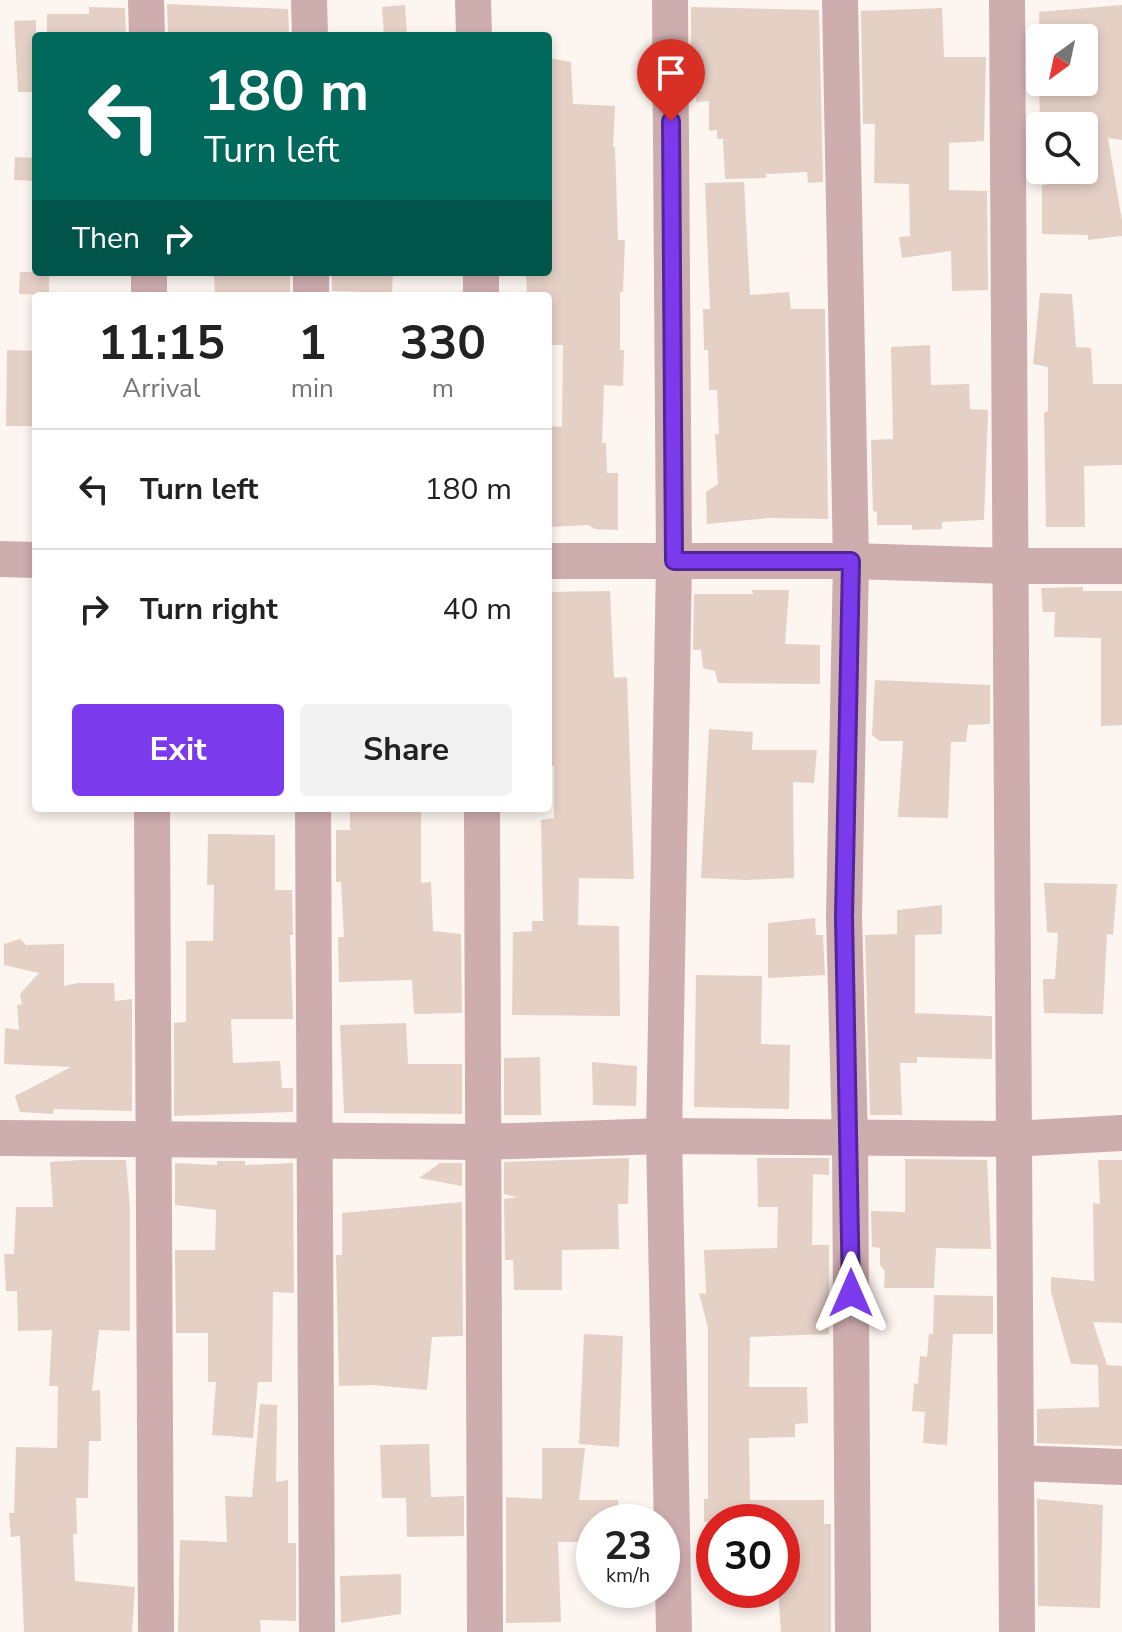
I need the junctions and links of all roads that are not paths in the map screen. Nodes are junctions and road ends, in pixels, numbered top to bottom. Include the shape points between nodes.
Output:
1 (146, 0) edge
2 (309, 0) edge
3 (473, 0) edge
4 (670, 0) edge
5 (840, 0) edge
6 (1007, 0) edge
7 (147, 32) edge
8 (310, 32) edge
9 (474, 32) edge
10 (0, 559) edge
11 (32, 560) edge
12 (552, 561) edge
13 (674, 561) junction
14 (851, 561) junction
15 (1009, 566) junction
16 (1122, 566) edge
17 (152, 812) edge
18 (313, 812) edge
19 (482, 812) edge
20 (1122, 1133) edge
21 (664, 1136) junction
22 (0, 1138) edge
23 (155, 1138) junction
24 (850, 1139) junction
25 (1013, 1139) junction
26 (314, 1140) junction
27 (483, 1142) junction
28 (1016, 1463) junction
29 (1122, 1467) edge
30 (156, 1632) edge
31 (317, 1632) edge
32 (485, 1632) edge
33 (674, 1632) edge
34 (853, 1632) edge
35 (1017, 1632) edge

1 - 7 street
2 - 8 street
3 - 9 street
4 - 13 street
5 - 14 street
6 - 15 street
10 - 11 street
12 - 13 street
13 - 14 street
13 - 21 street
14 - 15 street
14 - 24 street via 844,917
15 - 16 street
15 - 25 street
17 - 23 street
18 - 26 street
19 - 27 street
20 - 25 street
21 - 24 street
21 - 27 street
21 - 33 street
22 - 23 street
23 - 26 street
23 - 30 street
24 - 25 street
24 - 34 street
25 - 28 street
26 - 27 street
26 - 31 street
27 - 32 street
28 - 29 street
28 - 35 street

